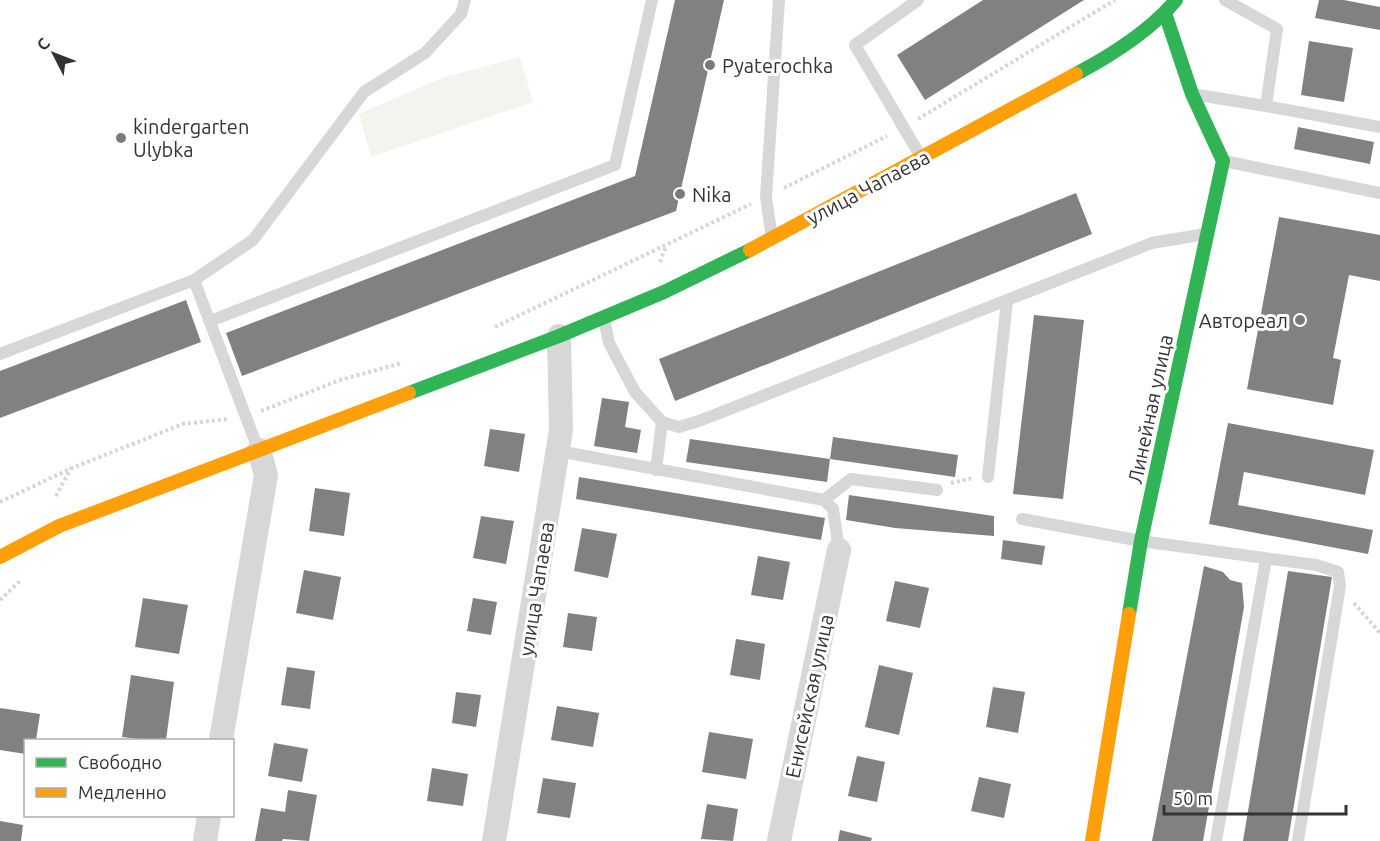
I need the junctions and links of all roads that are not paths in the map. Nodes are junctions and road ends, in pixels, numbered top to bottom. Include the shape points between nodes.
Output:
1 (465, 0) edge
2 (652, 0) edge
3 (779, 0) edge
4 (918, 0) edge
5 (1176, 0) edge
6 (1225, 0) edge
7 (1165, 13) junction
8 (1192, 94) junction
9 (1266, 106) junction
10 (1380, 127) edge
11 (922, 158) junction
12 (1223, 161) junction
13 (1380, 193) edge
14 (1208, 234) junction
15 (772, 239) junction
16 (194, 280) junction
17 (1007, 301) junction
18 (604, 318) junction
19 (210, 321) junction
20 (559, 336) junction
21 (0, 354) edge
22 (662, 422) junction
23 (259, 450) junction
24 (558, 451) junction
25 (656, 470) junction
26 (988, 477) road end
27 (937, 490) road end
28 (824, 500) junction
29 (1022, 519) dead end
30 (1141, 541) junction
31 (839, 550) joint
32 (0, 557) edge
33 (1266, 559) junction
34 (221, 739) edge
35 (209, 817) edge
36 (205, 841) edge
37 (495, 841) edge
38 (780, 841) edge
39 (1092, 841) edge
40 (1216, 841) edge
41 (1298, 841) edge

1 - 16 lane via 461,14 425,53 364,92 253,240
2 - 19 lane via 615,165
3 - 15 lane via 766,197
4 - 11 lane via 855,45
5 - 7 main road
6 - 9 lane via 1277,29
7 - 8 main road
7 - 11 main road, улица Чапаева via 1102,60
8 - 9 lane
8 - 12 main road
9 - 10 lane
11 - 15 main road, улица Чапаева
12 - 13 lane
12 - 14 main road, Линейная улица
14 - 17 lane via 1152,243
14 - 30 main road, Линейная улица
15 - 18 main road, улица Чапаева
16 - 19 lane
16 - 21 lane
17 - 22 lane via 699,421 679,427
17 - 26 lane
18 - 20 main road, улица Чапаева
18 - 22 lane via 609,343 635,392
19 - 23 lane
20 - 23 main road, улица Чапаева
20 - 24 street, улица Чапаева
22 - 25 lane
23 - 32 main road, улица Чапаева via 59,526
23 - 34 street via 266,475
24 - 25 lane
24 - 37 street, улица Чапаева
25 - 28 lane
27 - 28 lane via 851,479
28 - 31 lane via 833,509
29 - 30 lane
30 - 33 lane
30 - 39 main road, Линейная улица
31 - 38 street, Енисейская улица
33 - 40 lane
33 - 41 lane via 1338,572 1340,586
35 - 36 street

